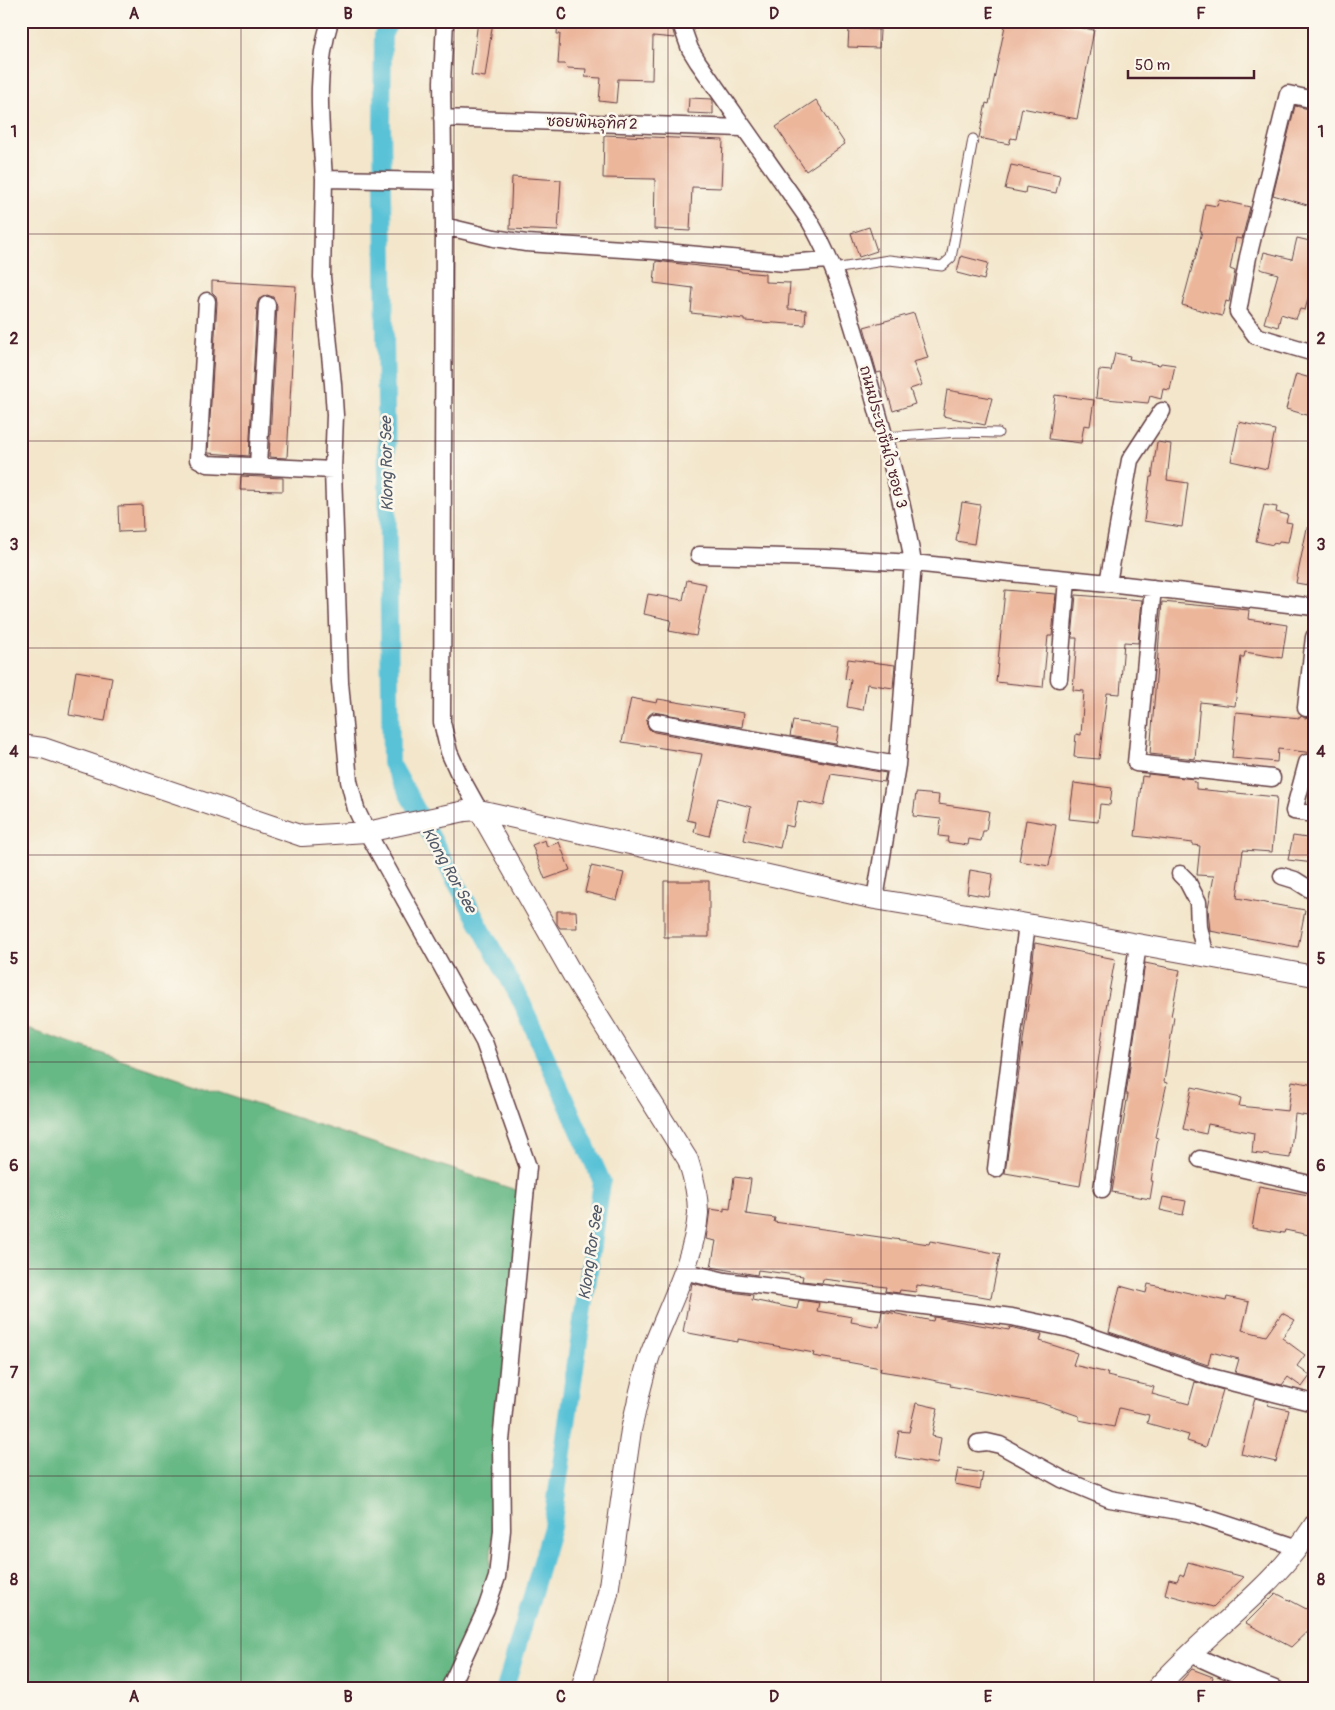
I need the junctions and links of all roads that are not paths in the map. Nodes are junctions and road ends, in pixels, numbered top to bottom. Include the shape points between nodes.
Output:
1 (330, 21) edge
2 (445, 21) edge
3 (680, 21) edge
4 (1314, 100) edge
5 (442, 118) junction
6 (742, 128) junction
7 (973, 139) dead end
8 (324, 179) junction
9 (443, 181) junction
10 (444, 226) junction
11 (832, 265) junction
12 (207, 301) dead end
13 (267, 305) dead end
14 (1314, 353) edge
15 (1162, 411) dead end
16 (998, 432) dead end
17 (885, 437) junction
18 (258, 466) junction
19 (333, 470) junction
20 (699, 555) dead end
21 (913, 563) junction
22 (1067, 579) junction
23 (1108, 583) junction
24 (1152, 588) junction
25 (1314, 607) edge
26 (1314, 637) edge
27 (1059, 679) dead end
28 (1306, 708) dead end
29 (656, 722) dead end
30 (21, 745) edge
31 (1314, 764) edge
32 (897, 765) junction
33 (1272, 778) dead end
34 (472, 811) junction
35 (1314, 814) edge
36 (373, 830) junction
37 (1180, 874) dead end
38 (1282, 876) dead end
39 (1314, 892) edge
40 (874, 899) junction
41 (1027, 924) junction
42 (1138, 945) junction
43 (1206, 957) junction
44 (1314, 976) edge
45 (1200, 1159) dead end
46 (996, 1169) dead end
47 (1314, 1185) edge
48 (1102, 1189) dead end
49 (683, 1271) junction
50 (1314, 1403) edge
51 (978, 1443) dead end
52 (1314, 1525) edge
53 (1299, 1548) junction
54 (1191, 1654) junction
55 (449, 1689) edge
56 (581, 1689) edge
57 (1156, 1689) edge
58 (1274, 1689) edge

1 - 8 street via 320,86
2 - 5 street
3 - 6 street, ถนนประชาชื่นใจ ซอย 3 via 690,49
4 - 14 street via 1288,94 1248,257 1238,312 1256,336
5 - 6 street, ซอยพินอุทิศ 2
5 - 9 street
6 - 11 street, ถนนประชาชื่นใจ ซอย 3 via 809,220
7 - 11 lane via 951,258 942,266 889,260
8 - 9 street
8 - 19 street via 322,277 335,415
9 - 10 street
10 - 11 street via 526,243
10 - 34 street via 442,722 449,752
11 - 17 street, ถนนประชาชื่นใจ ซอย 3
12 - 18 street via 197,457 207,464
13 - 18 street
15 - 23 street via 1130,460
16 - 17 lane
17 - 21 street, ถนนประชาชื่นใจ ซอย 3
18 - 19 street
19 - 36 street via 340,682 349,781 356,809
20 - 21 street
21 - 22 street
21 - 32 street, ถนนประชาชื่นใจ ซอย 3
22 - 23 street
22 - 27 street
23 - 24 street
24 - 25 street
24 - 33 street via 1136,763
26 - 28 street
29 - 32 street
30 - 36 street via 44,748 302,836
31 - 35 street via 1307,762 1294,812
32 - 40 street, ถนนประชาชื่นใจ ซอย 3
34 - 36 street
34 - 40 street
34 - 49 street via 688,1160 698,1211
36 - 55 street via 484,1042 528,1168 501,1441 502,1530 497,1577
37 - 43 street via 1198,902 1199,927
38 - 39 street
40 - 41 street
41 - 42 street
41 - 46 street
42 - 43 street
42 - 48 street
43 - 44 street
45 - 47 street
49 - 50 street via 725,1281 1012,1317 1069,1329 1211,1377
49 - 56 street via 650,1357 637,1404 608,1593
51 - 53 street via 1000,1445 1062,1479 1110,1499 1195,1514
52 - 53 street
53 - 54 street via 1270,1580
54 - 57 street
54 - 58 street

